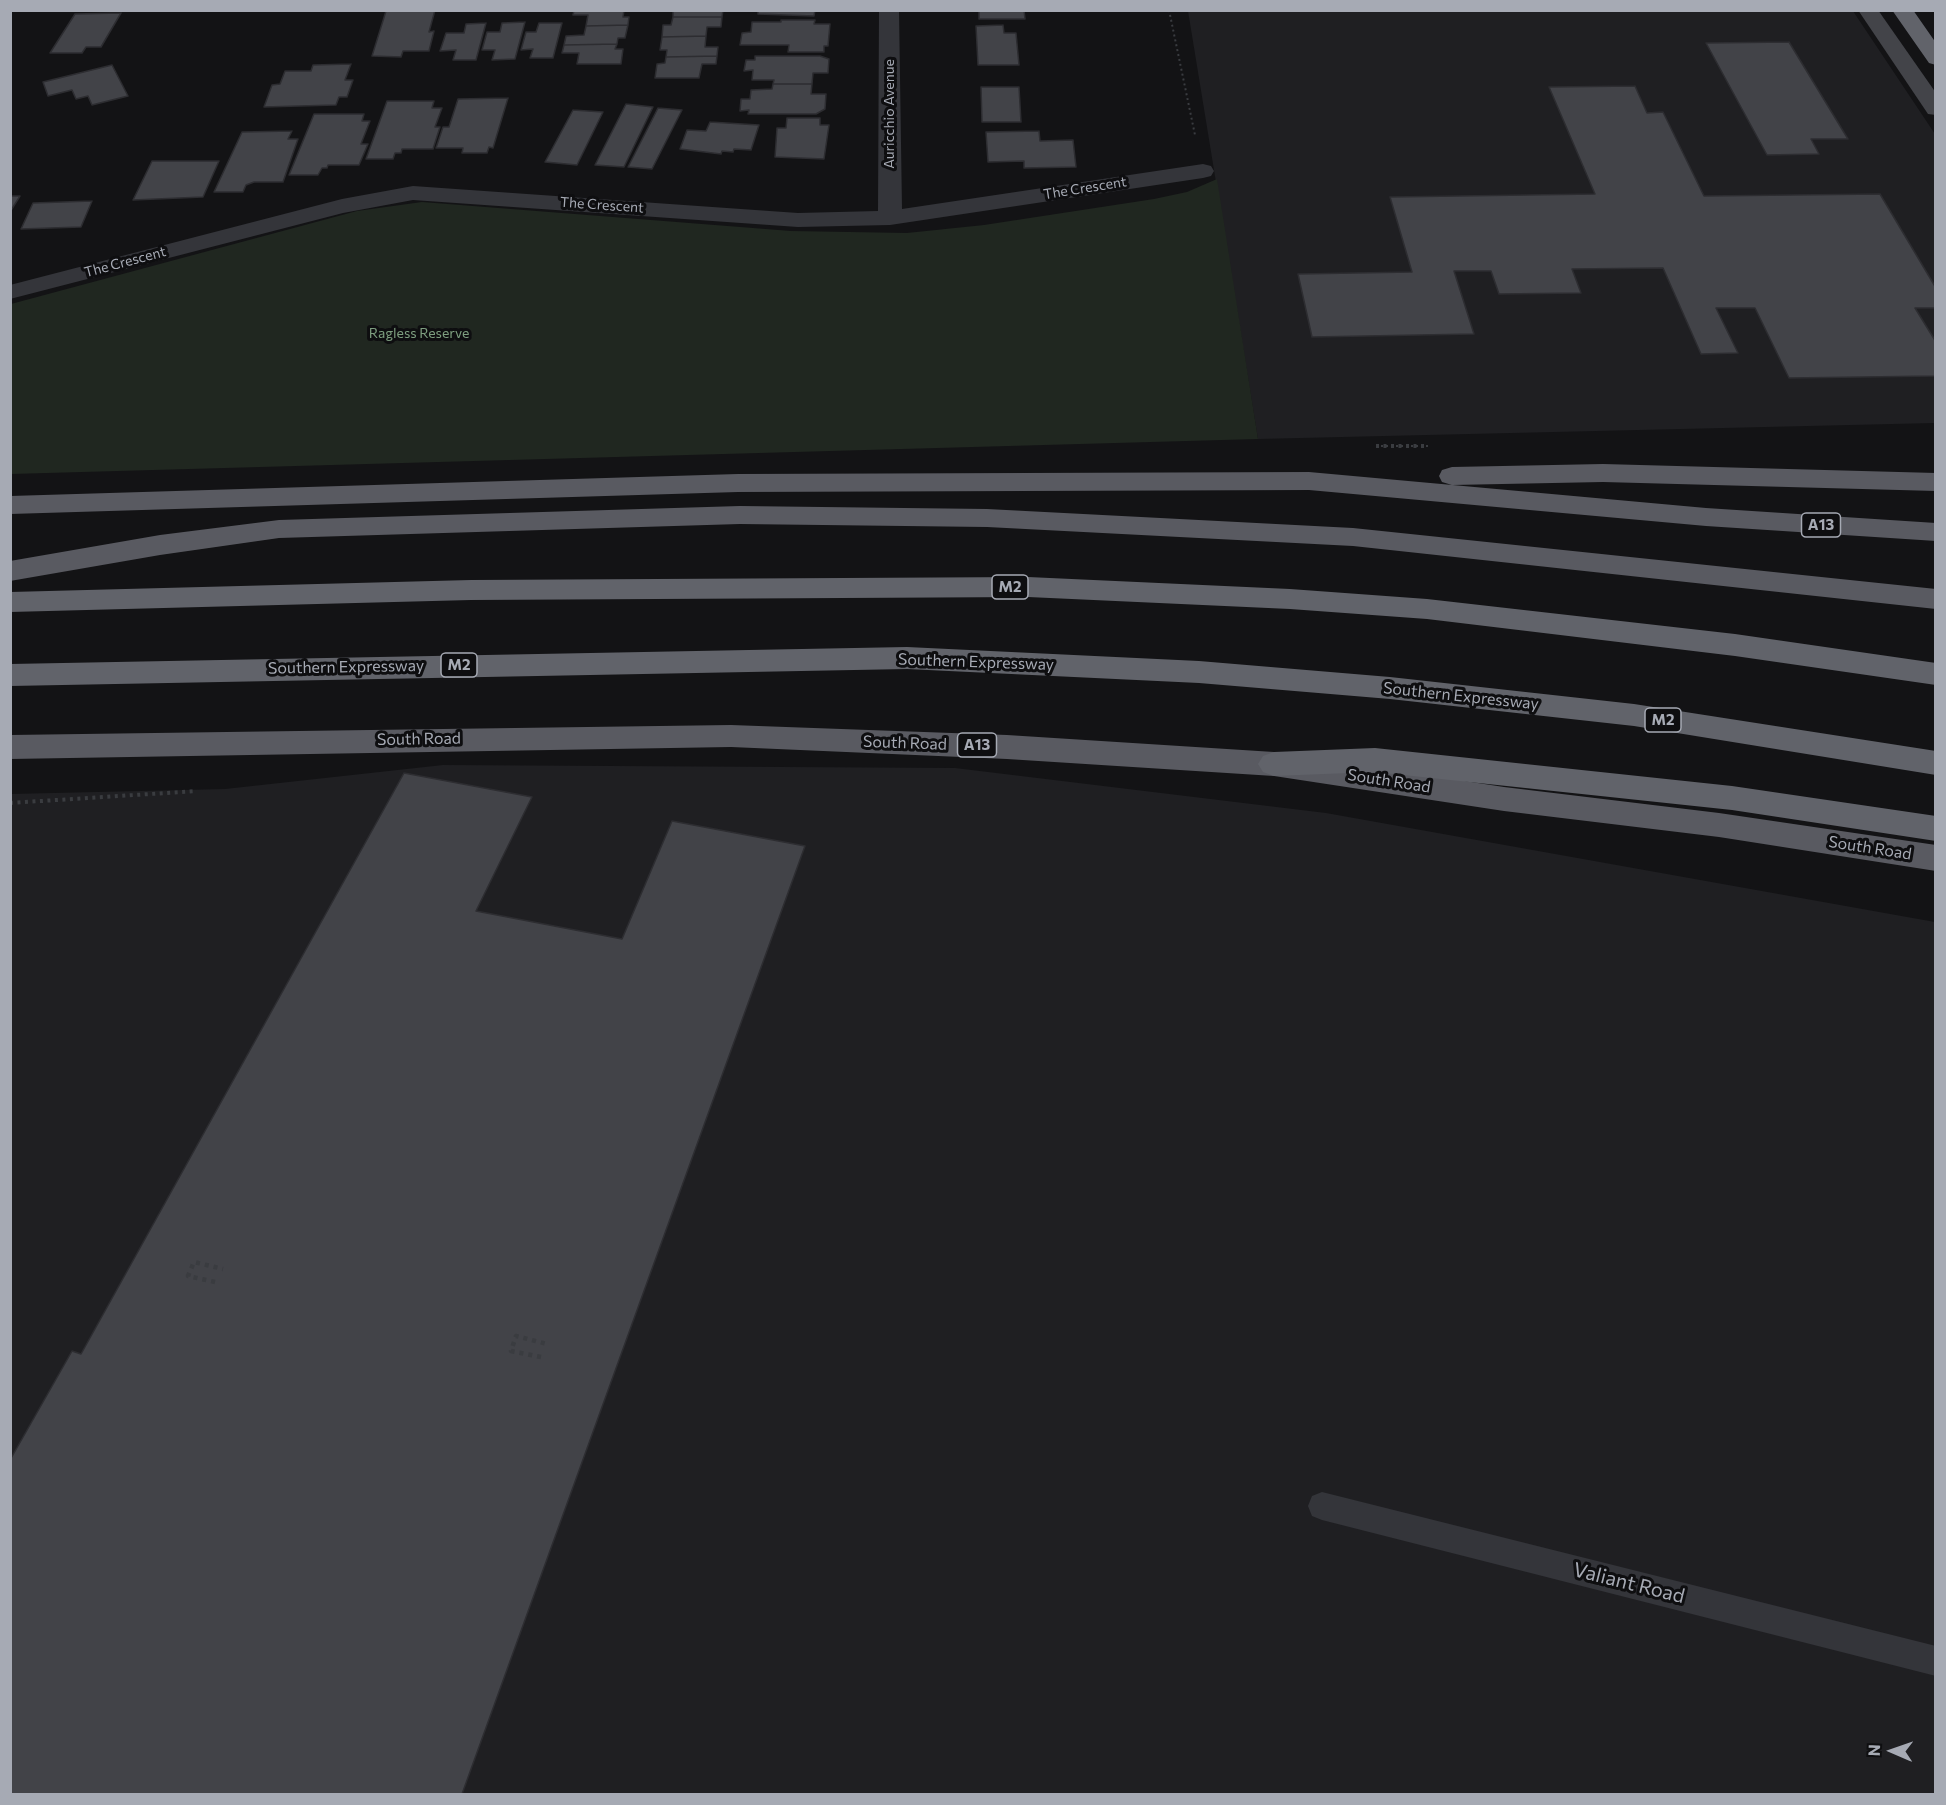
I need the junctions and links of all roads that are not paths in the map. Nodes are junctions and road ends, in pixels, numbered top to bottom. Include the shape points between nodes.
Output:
1 (889, 10) edge
2 (1868, 10) edge
3 (1902, 10) edge
4 (1935, 59) edge
5 (1935, 109) edge
6 (1203, 171) road end
7 (890, 218) junction
8 (10, 292) edge
9 (1309, 481) junction
10 (1934, 482) edge
11 (10, 505) edge
12 (1935, 532) edge
13 (10, 571) edge
14 (1935, 599) edge
15 (10, 602) edge
16 (1935, 674) edge
17 (10, 675) edge
18 (64, 746) junction
19 (10, 747) edge
20 (1935, 763) edge
21 (1274, 764) junction
22 (10, 769) edge
23 (1935, 829) edge
24 (1935, 858) edge
25 (1322, 1506) dead end
26 (1935, 1661) edge

1 - 7 street, Auricchio Avenue
2 - 5 main road
3 - 4 highway
6 - 7 street, The Crescent
7 - 8 street, The Crescent via 798,220 413,193 342,206
9 - 10 highway via 1603,473
9 - 11 highway, A13 via 738,483
9 - 12 highway, A13 via 1706,517
13 - 14 highway via 160,545 291,528 740,515 987,518 1353,537
15 - 16 highway, M2 via 471,590 1028,587 1290,599 1548,621
17 - 20 highway, Southern Expressway / M2 via 907,658 1187,671 1390,688 1634,715
18 - 19 highway, South Road / A13
18 - 21 highway, South Road / A13 via 731,736 1007,747
18 - 22 highway
21 - 23 highway via 1376,760 1732,798
21 - 24 highway, South Road / A13
25 - 26 lane, Valiant Road

